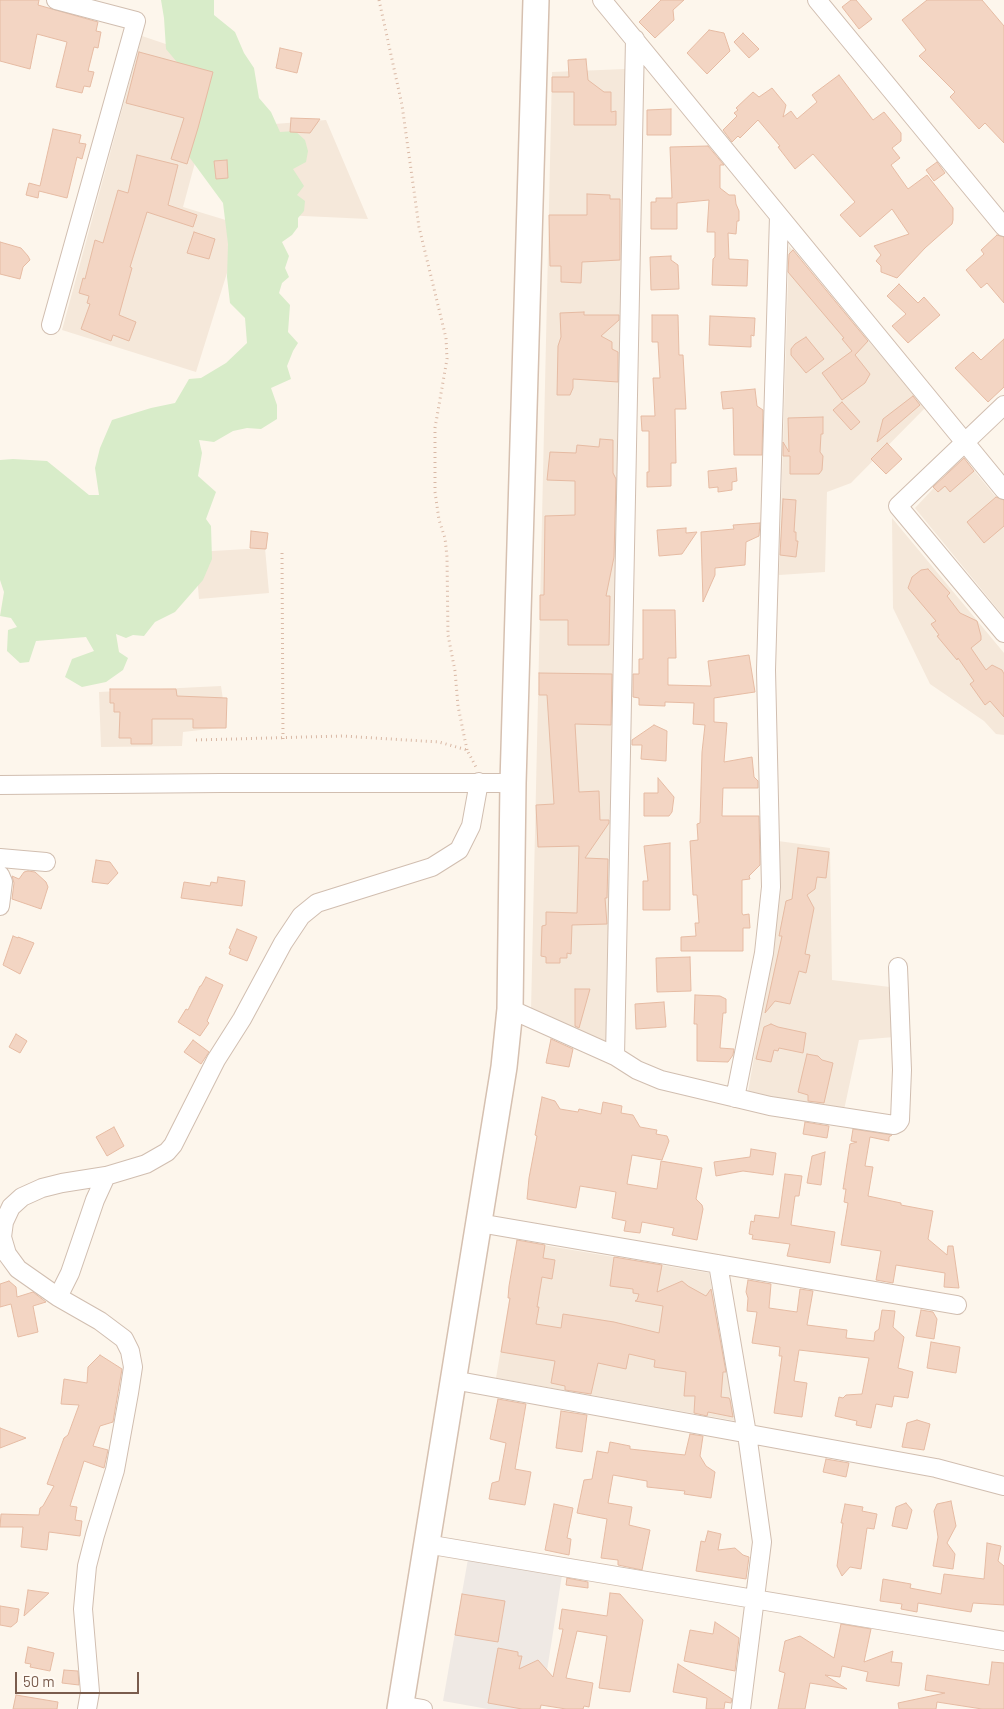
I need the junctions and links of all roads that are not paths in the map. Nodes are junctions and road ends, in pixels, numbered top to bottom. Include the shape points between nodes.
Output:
1 (56, 0) edge
2 (536, 0) edge
3 (602, 0) edge
4 (817, 0) edge
5 (635, 39) junction
6 (780, 216) junction
7 (1004, 227) edge
8 (51, 325) dead end
9 (1004, 404) edge
10 (964, 442) junction
11 (1004, 490) edge
12 (1004, 633) edge
13 (479, 782) junction
14 (513, 783) junction
15 (0, 785) edge
16 (0, 858) edge
17 (46, 862) dead end
18 (0, 875) edge
19 (0, 906) edge
20 (898, 967) dead end
21 (510, 1009) junction
22 (615, 1056) junction
23 (734, 1098) junction
24 (106, 1176) junction
25 (479, 1223) junction
26 (718, 1264) junction
27 (58, 1297) junction
28 (957, 1305) dead end
29 (453, 1380) junction
30 (747, 1434) junction
31 (1004, 1486) edge
32 (426, 1544) junction
33 (755, 1600) junction
34 (1004, 1641) edge
35 (408, 1708) edge
36 (87, 1709) edge
37 (741, 1709) edge

1 - 8 street via 136,21
2 - 14 main road
3 - 5 street
4 - 7 street
5 - 6 street
5 - 22 street
6 - 10 street
6 - 23 street via 766,670 771,887 764,953
9 - 10 street
10 - 11 street
10 - 12 street via 898,506
13 - 14 street
13 - 15 street
13 - 24 street via 471,826 459,850 432,867 318,903 301,916 216,1060 173,1145 146,1164
14 - 21 main road
16 - 17 street
18 - 19 street
20 - 23 street via 902,1070 898,1123 894,1125
21 - 22 street
21 - 25 main road via 504,1068
22 - 23 street via 661,1080
24 - 27 street
24 - 27 street via 62,1183 22,1196 11,1207 4,1222 2,1237 7,1254 18,1269
25 - 26 street
25 - 29 main road
26 - 28 street
26 - 30 street
27 - 36 street via 124,1339 132,1366 115,1470 87,1566 83,1609 90,1692
29 - 30 street
29 - 32 main road
30 - 31 street via 936,1468
30 - 33 street via 762,1542
32 - 33 street
32 - 35 main road
33 - 34 street
33 - 37 street

